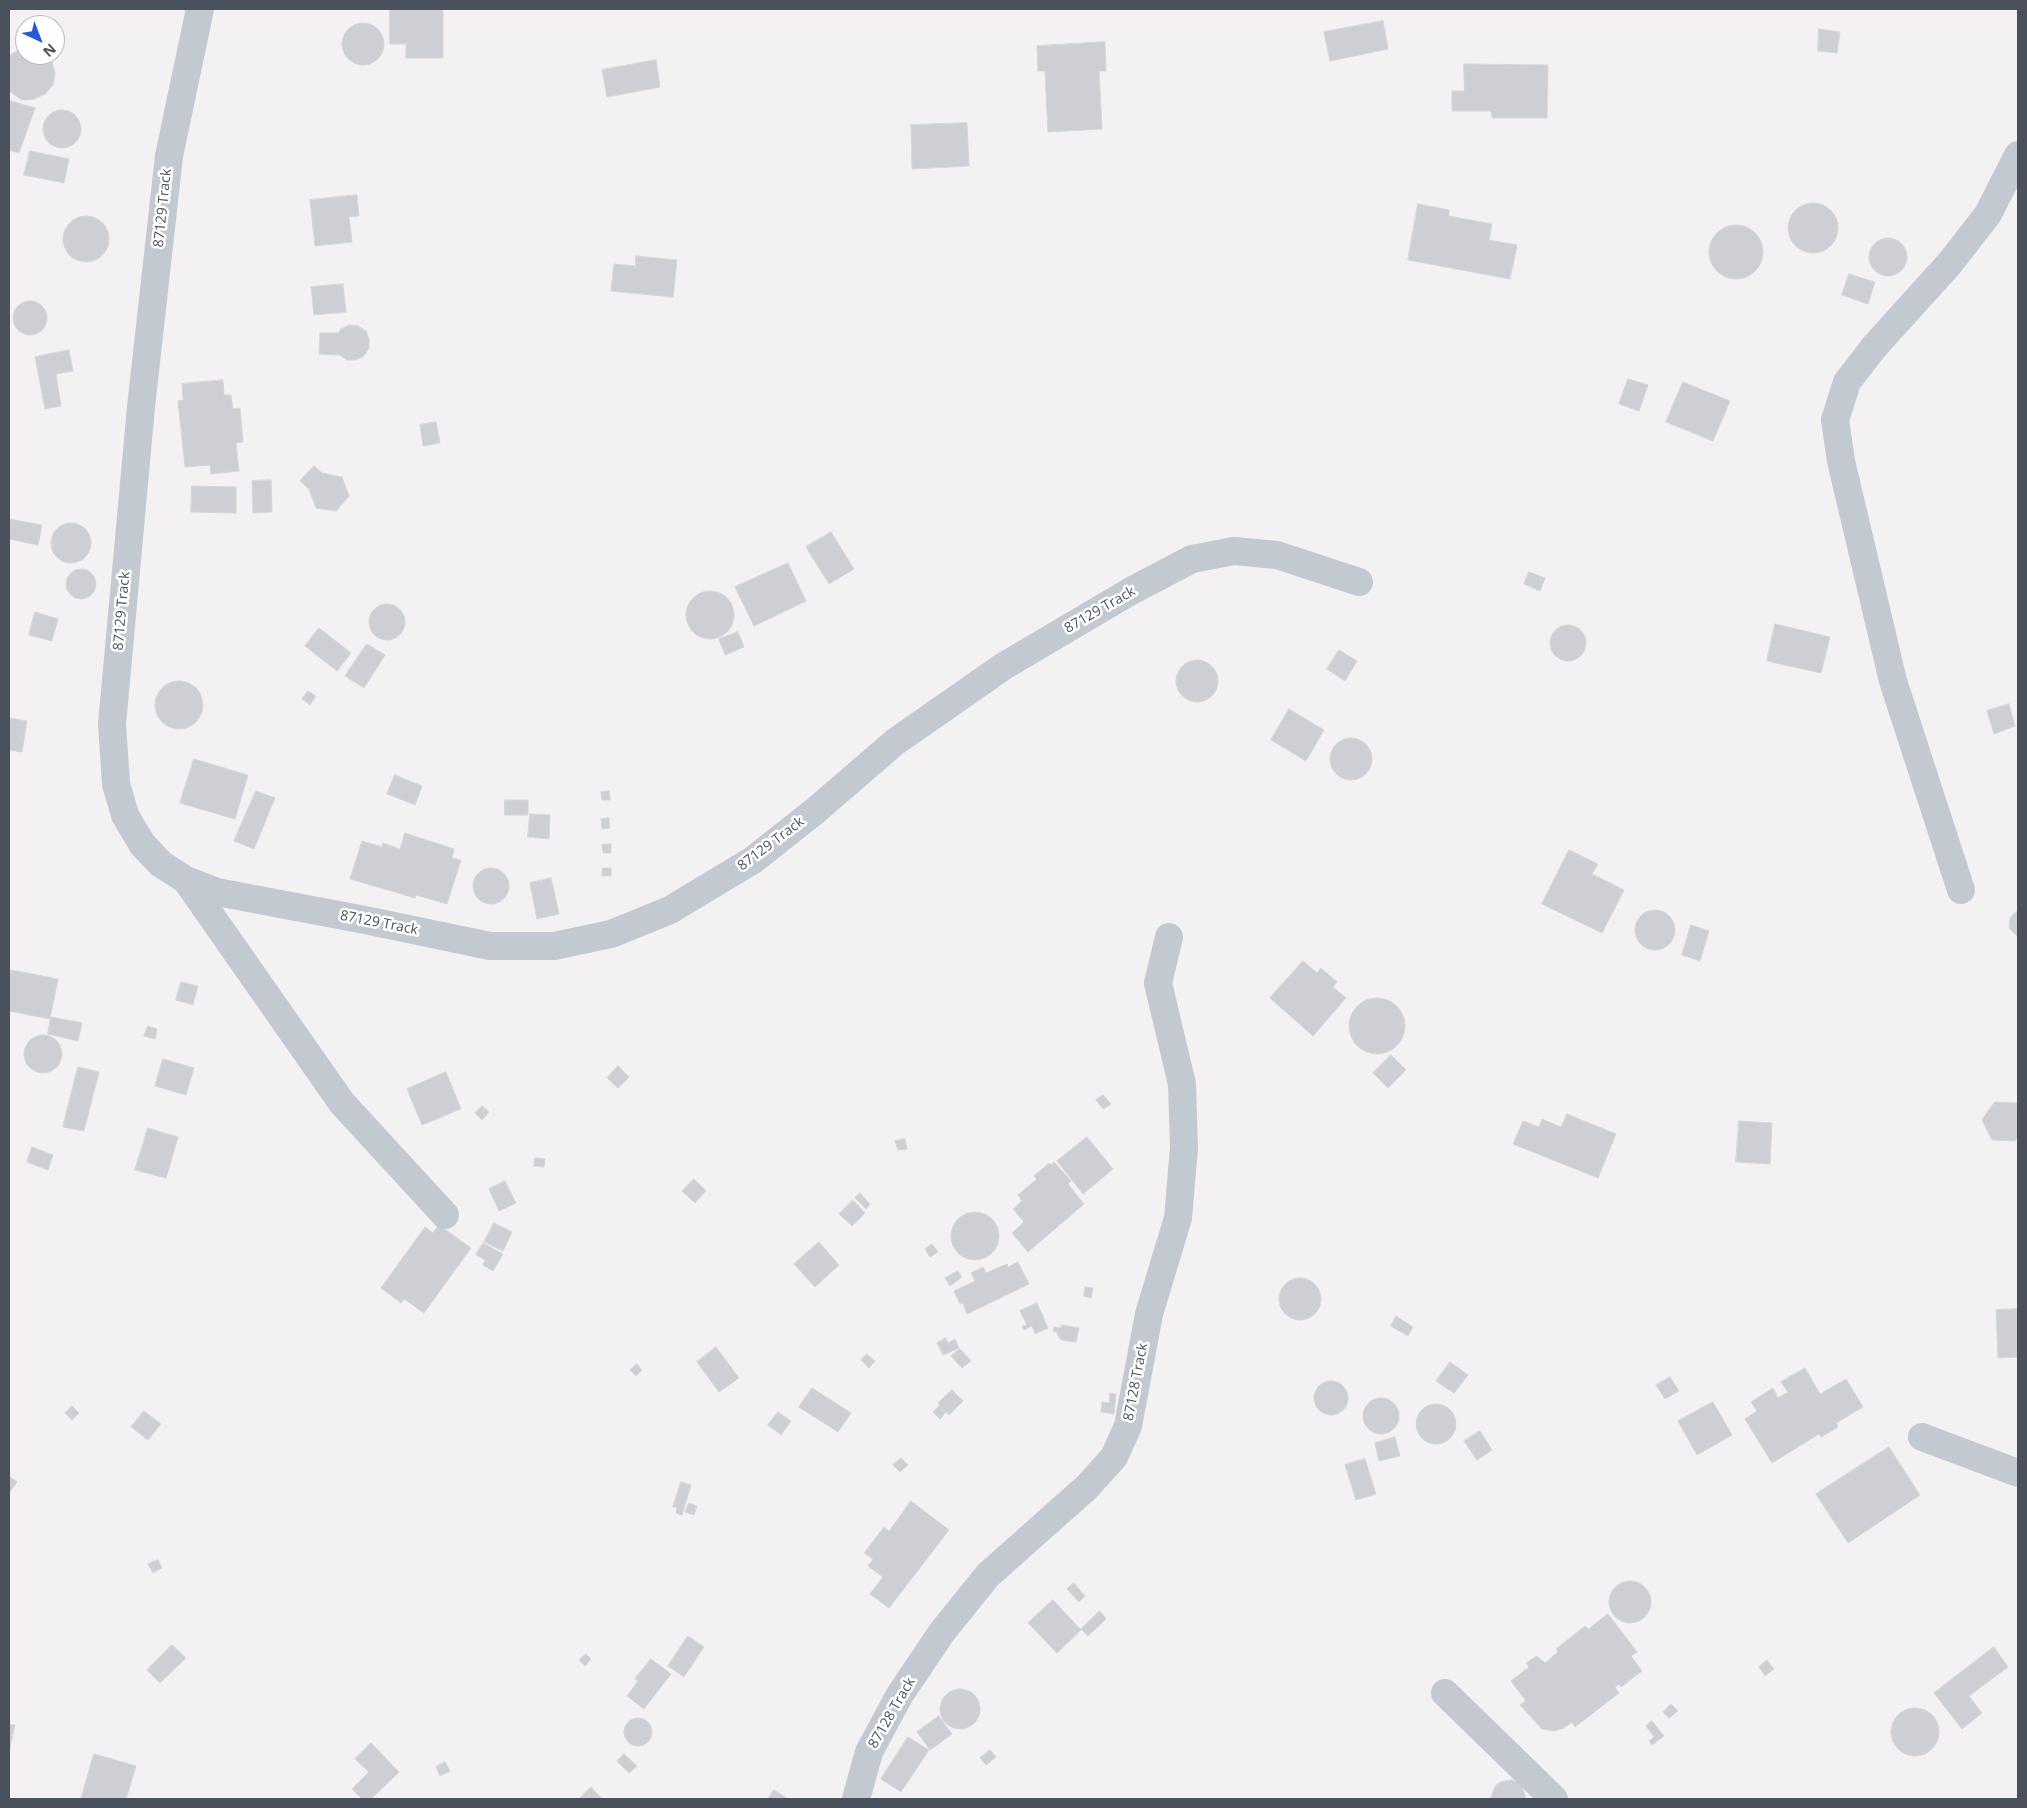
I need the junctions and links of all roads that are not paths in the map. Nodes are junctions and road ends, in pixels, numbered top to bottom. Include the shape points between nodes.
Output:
1 (200, 9) edge
2 (2018, 155) edge
3 (1359, 582) dead end
4 (186, 880) junction
5 (1961, 890) dead end
6 (1169, 937) dead end
7 (445, 1215) dead end
8 (1922, 1437) dead end
9 (2018, 1473) edge
10 (1445, 1693) dead end
11 (856, 1799) edge
12 (1554, 1799) edge

1 - 4 street, 87129 Track via 169,156 141,407 112,724 116,784 125,815 142,844 161,864
2 - 5 street via 1988,214 1847,382 1835,420 1841,461 1893,680
3 - 4 street, 87129 Track via 1277,555 1234,551 1192,559 1004,666 895,742 753,860 670,910 611,934 554,946 490,946 216,892
4 - 7 street via 342,1103
6 - 11 street, 87128 Track via 1158,983 1182,1084 1184,1148 1178,1218 1149,1314 1128,1426 1114,1457 1087,1487 988,1575 942,1632 899,1696 869,1752
8 - 9 street
10 - 12 street

